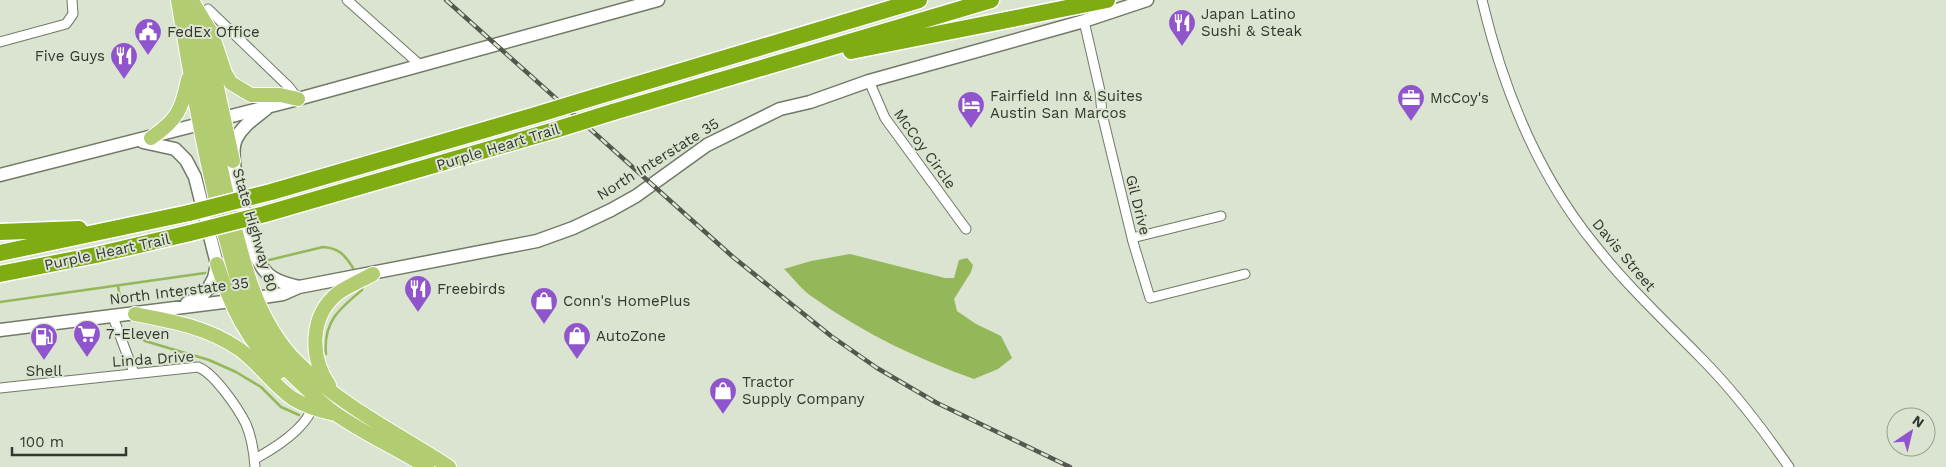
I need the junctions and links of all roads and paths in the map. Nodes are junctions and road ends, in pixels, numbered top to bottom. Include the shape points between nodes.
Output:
1 (72, 0) edge
2 (178, 0) edge
3 (185, 0) edge
4 (191, 0) edge
5 (347, 0) edge
6 (658, 0) edge
7 (887, 0) edge
8 (919, 0) edge
9 (991, 0) edge
10 (1107, 0) edge
11 (1147, 0) edge
12 (1482, 0) edge
13 (208, 9) dead end
14 (1084, 21) junction
15 (195, 26) junction
16 (0, 42) edge
17 (732, 56) junction
18 (792, 60) junction
19 (419, 64) junction
20 (190, 68) junction
21 (869, 81) junction
22 (298, 99) junction
23 (268, 107) junction
24 (210, 121) junction
25 (145, 139) junction
26 (233, 161) junction
27 (0, 175) edge
28 (1221, 216) dead end
29 (128, 227) junction
30 (966, 229) dead end
31 (0, 232) edge
32 (1132, 238) junction
33 (0, 253) edge
34 (217, 264) junction
35 (0, 274) edge
36 (372, 274) junction
37 (1245, 274) dead end
38 (299, 287) junction
39 (250, 298) junction
40 (229, 301) junction
41 (176, 308) junction
42 (135, 314) junction
43 (113, 317) junction
44 (0, 330) edge
45 (134, 373) junction
46 (0, 388) edge
47 (336, 396) junction
48 (314, 402) junction
49 (423, 450) junction
50 (255, 463) edge
51 (427, 467) edge
52 (449, 467) edge
53 (1789, 467) edge

1 - 16 street via 73,14 66,24
2 - 20 main road
3 - 15 main road
4 - 15 main road
4 - 22 main road via 212,34 231,83 251,95
5 - 19 street
6 - 19 main road
7 - 17 highway
8 - 17 highway, Purple Heart Trail
9 - 18 highway, Purple Heart Trail
10 - 18 highway via 878,47
11 - 14 main road, North Interstate 35
12 - 53 street, Davis Street via 1514,108 1556,189 1594,245 1738,398
13 - 22 street
14 - 21 main road, North Interstate 35
14 - 32 street, Gil Drive via 1102,114
15 - 24 main road
17 - 29 highway, Purple Heart Trail, bridge via 271,192
18 - 35 highway, Purple Heart Trail, bridge via 265,214 96,255
19 - 22 main road
20 - 24 main road
20 - 25 main road via 184,102 179,111 166,127
21 - 30 street, McCoy Circle via 885,118
21 - 36 main road, North Interstate 35 via 780,109 751,122 707,145 636,196 573,228 537,240
22 - 23 main road
23 - 24 main road
23 - 26 main road via 239,133
24 - 25 main road
24 - 26 main road
24 - 39 main road, State Highway 80 via 233,270
25 - 27 main road
25 - 34 main road via 175,149 186,160 195,176
26 - 38 main road via 262,269 278,282
28 - 32 street
29 - 31 highway
29 - 33 highway, Purple Heart Trail
32 - 37 street, Gil Drive via 1150,298
34 - 40 main road
34 - 41 main road via 208,289 199,298
36 - 38 main road, North Interstate 35
36 - 47 main road via 338,294 320,319 315,340 316,360
38 - 39 main road, North Interstate 35 via 283,294
39 - 40 main road, North Interstate 35
39 - 47 main road, State Highway 80 via 295,360
39 - 48 main road, State Highway 80 via 254,320 278,358
40 - 41 main road, North Interstate 35
40 - 48 main road via 243,328 269,362
41 - 42 main road, North Interstate 35
42 - 43 main road, North Interstate 35
42 - 48 main road via 187,325 218,336 250,358 290,396
43 - 44 main road, North Interstate 35
43 - 45 street
45 - 46 street, Linda Drive
45 - 50 street, Linda Drive via 191,367 205,370 245,423
47 - 49 main road, State Highway 80
48 - 49 main road via 336,404 408,446
48 - 50 street via 288,438
48 - 51 main road
49 - 52 main road, State Highway 80

